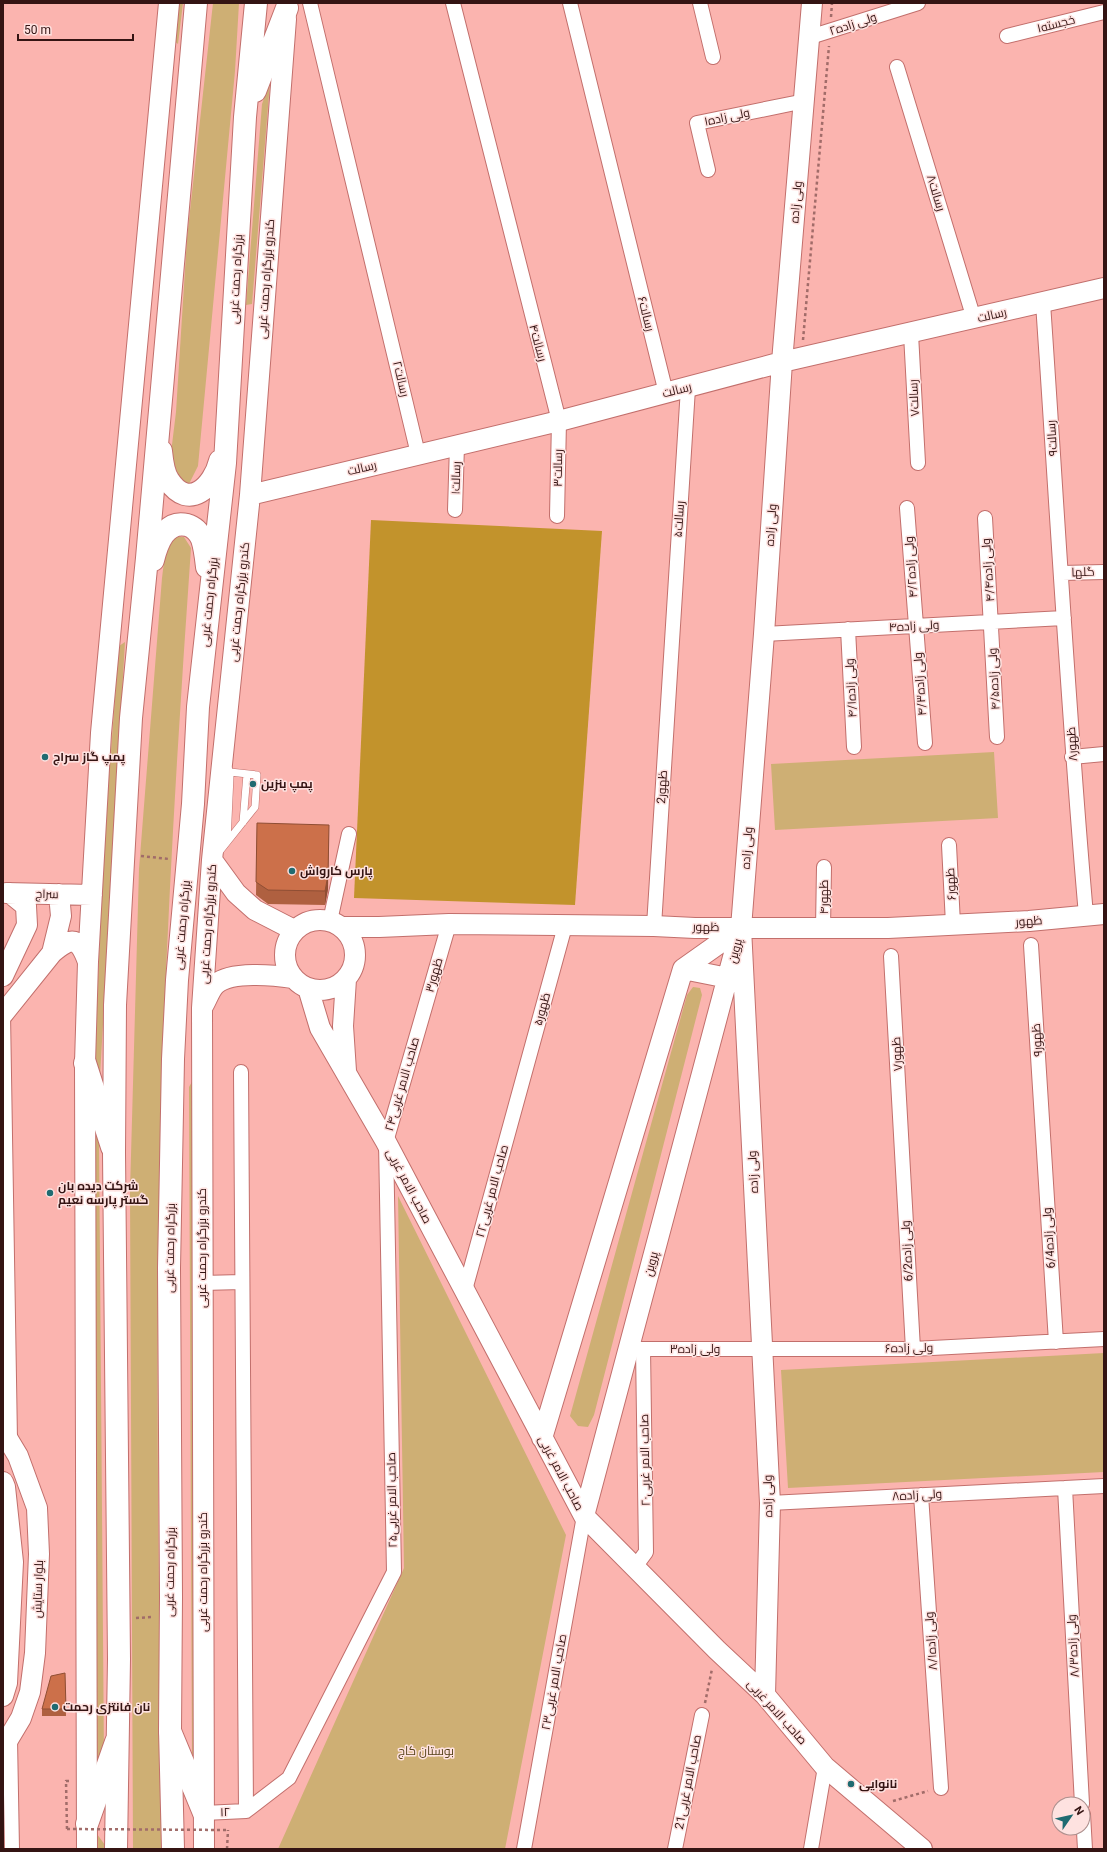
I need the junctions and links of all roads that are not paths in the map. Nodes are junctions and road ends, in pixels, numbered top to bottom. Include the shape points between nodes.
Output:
1 (169, 3) edge
2 (196, 3) edge
3 (256, 3) edge
4 (310, 3) edge
5 (453, 3) edge
6 (700, 3) edge
7 (812, 3) edge
8 (918, 3) edge
9 (287, 5) edge
10 (571, 8) edge
11 (1104, 12) edge
12 (1007, 36) dead end
13 (810, 37) junction
14 (713, 57) dead end
15 (897, 67) dead end
16 (805, 100) junction
17 (245, 117) junction
18 (708, 170) dead end
19 (1104, 288) edge
20 (1043, 303) junction
21 (974, 319) junction
22 (911, 334) junction
23 (782, 362) junction
24 (688, 388) junction
25 (666, 393) junction
26 (559, 421) junction
27 (158, 422) junction
28 (227, 428) junction
29 (457, 445) junction
30 (418, 454) junction
31 (918, 463) dead end
32 (250, 495) junction
33 (907, 508) dead end
34 (455, 510) dead end
35 (557, 516) dead end
36 (985, 518) dead end
37 (1104, 572) edge
38 (1062, 573) junction
39 (142, 599) junction
40 (209, 602) junction
41 (1064, 618) junction
42 (992, 621) junction
43 (916, 626) junction
44 (848, 629) junction
45 (764, 634) junction
46 (670, 649) joint
47 (997, 737) dead end
48 (925, 742) dead end
49 (854, 747) dead end
50 (1104, 754) edge
51 (1072, 757) junction
52 (226, 765) junction
53 (247, 774) junction
54 (242, 822) junction
55 (349, 834) dead end
56 (227, 842) junction
57 (948, 845) dead end
58 (212, 860) junction
59 (824, 867) dead end
60 (7, 893) edge
61 (59, 894) junction
62 (92, 895) junction
63 (1095, 914) edge
64 (336, 924) junction
65 (449, 924) junction
66 (953, 924) junction
67 (565, 926) junction
68 (654, 926) junction
69 (379, 927) junction
70 (741, 928) junction
71 (824, 928) junction
72 (294, 930) junction
73 (1031, 945) dead end
74 (52, 953) junction
75 (891, 956) dead end
76 (88, 962) junction
77 (683, 969) junction
78 (350, 970) junction
79 (5, 974) edge
80 (728, 978) junction
81 (301, 983) junction
82 (24, 987) junction
83 (202, 1008) junction
84 (3, 1014) edge
85 (419, 1026) joint
86 (85, 1063) junction
87 (241, 1072) dead end
88 (346, 1075) junction
89 (519, 1092) joint
90 (1043, 1135) joint
91 (386, 1142) junction
92 (902, 1152) joint
93 (114, 1153) junction
94 (242, 1282) junction
95 (202, 1283) junction
96 (464, 1290) junction
97 (1104, 1339) edge
98 (1056, 1342) junction
99 (636, 1349) junction
100 (762, 1349) junction
101 (913, 1349) junction
102 (6, 1436) edge
103 (542, 1438) junction
104 (4, 1486) edge
105 (1104, 1486) edge
106 (1064, 1488) junction
107 (922, 1495) junction
108 (770, 1503) junction
109 (37, 1512) junction
110 (8, 1515) junction
111 (584, 1516) junction
112 (635, 1567) junction
113 (7, 1612) edge
114 (765, 1695) junction
115 (3, 1696) edge
116 (702, 1715) road end
117 (170, 1730) junction
118 (118, 1737) junction
119 (6, 1744) edge
120 (825, 1767) junction
121 (940, 1788) road end
122 (1082, 1796) edge
123 (246, 1811) junction
124 (204, 1813) junction
125 (77, 1827) junction
126 (1084, 1836) edge
127 (12, 1849) edge
128 (87, 1849) edge
129 (116, 1849) edge
130 (173, 1849) edge
131 (204, 1849) edge
132 (524, 1849) edge
133 (674, 1849) edge
134 (811, 1849) edge
135 (922, 1849) edge
136 (1085, 1849) edge

1 - 62 street via 101,733
2 - 27 main road
3 - 17 main road, بزرگراه رحمت غربی
4 - 30 street, رسالت۲
5 - 26 street, رسالت۴
6 - 14 street
7 - 13 street, ولی زاده
8 - 13 street, ولی زاده۲
9 - 17 main road
9 - 32 street, کندرو بزرگراه رحمت غربی
10 - 25 street, رسالت۶
11 - 12 street, خجسته۱
13 - 16 street, ولی زاده
15 - 21 street, رسالت۸
16 - 18 street, ولی زاده۱ via 697,123
16 - 23 street, ولی زاده
17 - 28 main road, بزرگراه رحمت غربی
19 - 20 street, رسالت
20 - 21 street, رسالت
20 - 38 street, رسالت۹
21 - 22 street, رسالت
22 - 23 street, رسالت
22 - 31 street, رسالت۷
23 - 24 street, رسالت
23 - 45 street, ولی زاده
24 - 25 street, رسالت
24 - 46 street, رسالت۵
25 - 26 street, رسالت
26 - 29 street, رسالت
26 - 35 street, رسالت۳
27 - 28 main road via 166,476 173,487 187,494 194,494 206,488 215,477
27 - 39 main road
28 - 40 main road, بزرگراه رحمت غربی
29 - 30 street, رسالت
29 - 34 street, رسالت۱
30 - 32 street, رسالت
32 - 52 street, کندرو بزرگراه رحمت غربی
33 - 43 street, ولی زاده۴/۲
36 - 42 street, ولی زاده۴/۴
37 - 38 street, گلها
38 - 41 street, ظهور۸
39 - 40 main road via 161,536 179,524 193,527 202,539
39 - 93 main road via 131,718 115,1005
40 - 117 main road, بزرگراه رحمت غربی via 198,707 172,1066 169,1268 172,1597
41 - 42 street, ولی زاده۴
41 - 51 street, ظهور۸
42 - 43 street, ولی زاده۴
42 - 47 street, ولی زاده۴/۵
43 - 44 street, ولی زاده۴
43 - 48 street, ولی زاده۴/۳
44 - 45 street, ولی زاده۴
44 - 49 street, ولی زاده۴/۱
45 - 70 street, ولی زاده
46 - 68 street, 2ظهور
50 - 51 street
51 - 63 street, ظهور۸
52 - 53 lane
52 - 56 lane
52 - 58 street, کندرو بزرگراه رحمت غربی
53 - 54 lane
53 - 54 lane via 257,776 255,807
54 - 56 lane
55 - 64 street
56 - 58 lane
57 - 66 street, ظهور۶
58 - 72 street via 236,893 254,910
58 - 83 street, کندرو بزرگراه رحمت غربی
59 - 71 street, ظهور۴
60 - 61 street, سراج
60 - 79 street via 26,906 27,925
61 - 62 street, سراج
61 - 74 street via 61,916
62 - 76 street
63 - 66 street, ظهور via 1029,921
64 - 69 street, ظهور
64 - 72 street via 317,920 305,923
64 - 78 street via 350,937 354,949
65 - 67 street, ظهور
65 - 69 street, ظهور
65 - 85 street, ظهور۳
66 - 71 street, ظهور
67 - 68 street, ظهور
67 - 89 street, ظهور۵
68 - 70 street, ظهور
69 - 78 street
70 - 71 street, ظهور
70 - 77 street, پروین
70 - 80 street, پروین
70 - 100 street, ولی زاده
72 - 81 street via 287,941 284,954 286,967
73 - 90 street, ظهور۹
74 - 76 street via 62,944 72,941 79,943
74 - 82 street
75 - 92 street, ظهور۷
76 - 86 street
77 - 80 street
77 - 103 street
78 - 81 street via 338,985 328,989
78 - 88 street via 343,1026
79 - 82 street
80 - 99 street, پروین
81 - 83 street via 267,974 235,976 216,984
81 - 88 street, صاحب الامر غربی via 320,1028
82 - 84 street
83 - 95 street, کندرو بزرگراه رحمت غربی
84 - 102 street via 7,1226
85 - 91 street, صاحب الامر غربی۲۴
86 - 93 main road
86 - 125 street
87 - 94 street
88 - 91 street, صاحب الامر غربی
89 - 96 street, صاحب الامر غربی٢٢
90 - 98 street, 6/4ولی زاده
91 - 96 street, صاحب الامر غربی
91 - 123 street, صاحب الامر غربی۲۵ via 394,1572 289,1778
92 - 101 street, 6/2ولی زاده
93 - 118 main road
94 - 95 street
94 - 123 street
95 - 124 street, کندرو بزرگراه رحمت غربی
96 - 103 street, صاحب الامر غربی
97 - 98 street, ولی زاده۶
98 - 101 street, ولی زاده۶
99 - 100 street, ولی زاده۳
99 - 111 street, پروین
99 - 112 street, صاحب الامر غربی۲۰ via 646,1552
100 - 101 street, ولی زاده۶
100 - 108 street, ولی زاده
102 - 109 street, بلوار ستایش via 28,1481
103 - 111 street, صاحب الامر غربی
104 - 110 street
105 - 106 street, ولی زاده۸
106 - 107 street, ولی زاده۸
106 - 122 street, ولی زاده۸/۳
107 - 108 street, ولی زاده۸
107 - 121 street, ولی زاده۸/۱
108 - 114 street, ولی زاده
109 - 110 street
109 - 119 street, بلوار ستایش via 39,1554 35,1653 30,1692 21,1718
110 - 113 street via 13,1562
111 - 112 street, صاحب الامر غربی
111 - 132 street, صاحب الامر غربی۲۳
112 - 114 street, صاحب الامر غربی
113 - 115 street via 7,1683
114 - 120 street, صاحب الامر غربی
116 - 133 street, 21صاحب الامر غربی
117 - 124 main road
117 - 130 main road, بزرگراه رحمت غربی
118 - 125 main road
118 - 129 main road
119 - 127 street
120 - 134 street
120 - 135 street, صاحب الامر غربی
123 - 124 street, ۱۲
124 - 131 street, کندرو بزرگراه رحمت غربی
125 - 128 street
126 - 136 street

